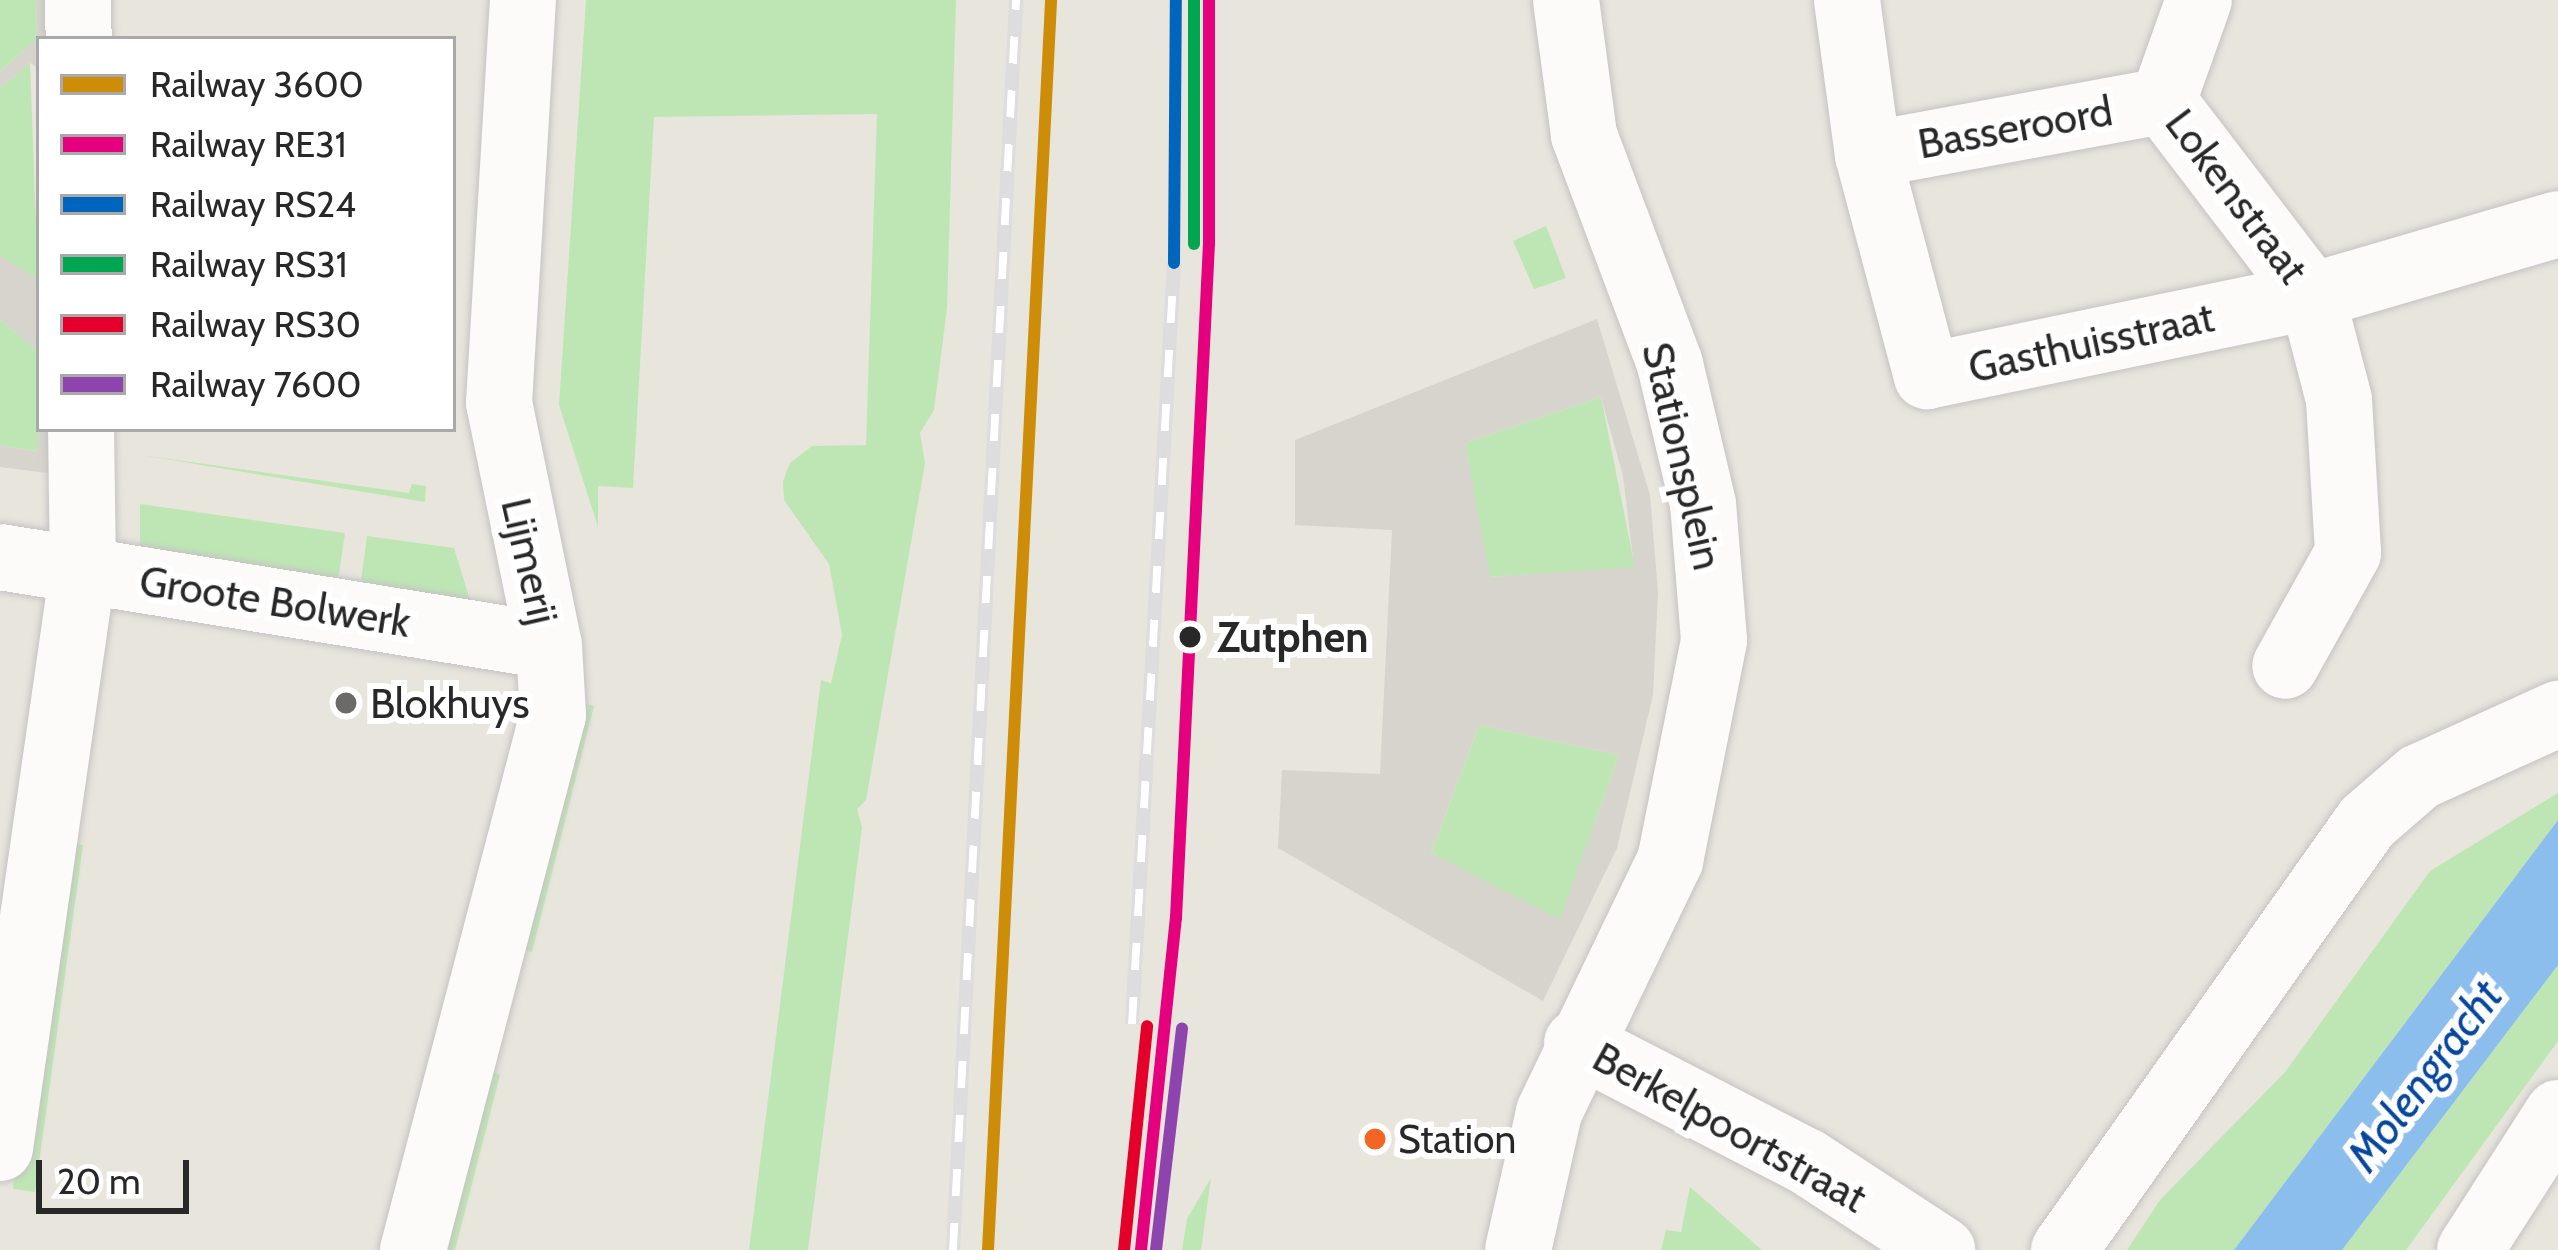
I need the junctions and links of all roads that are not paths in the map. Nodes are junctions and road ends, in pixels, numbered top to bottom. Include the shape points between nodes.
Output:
1 (78, 0) edge
2 (523, 0) edge
3 (1566, 0) edge
4 (1847, 0) edge
5 (2199, 0) edge
6 (79, 36) edge
7 (2163, 101) junction
8 (1862, 130) junction
9 (2558, 224) edge
10 (2312, 296) junction
11 (81, 432) edge
12 (0, 557) edge
13 (82, 569) junction
14 (549, 646) junction
15 (2284, 666) dead end
16 (2558, 714) edge
17 (1577, 1043) junction
18 (2558, 1113) edge
19 (0, 1148) edge
20 (413, 1250) edge
21 (1518, 1250) edge
22 (1942, 1250) edge
23 (2064, 1250) edge
24 (2470, 1250) edge

1 - 6 street
2 - 14 street, Lijmerij via 499,403
3 - 17 street, Stationsplein via 1574,93 1599,191 1676,387 1703,504 1714,608 1702,722 1670,861
4 - 8 street, Gasthuisstraat
5 - 7 street, Lokenstraat
7 - 8 street, Basseroord
7 - 10 street, Lokenstraat
8 - 10 street, Gasthuisstraat via 1927,376
9 - 10 street, Gasthuisstraat
10 - 15 street, Lokenstraat via 2339,400 2348,553
11 - 13 street
12 - 13 street, Groote Bolwerk
13 - 14 street, Groote Bolwerk
13 - 19 street
14 - 20 street, Lijmerij via 553,715
16 - 23 street via 2419,777 2367,821
17 - 21 street, Stationsplein via 1549,1112
17 - 22 street, Berkelpoortstraat via 1806,1161
18 - 24 street

